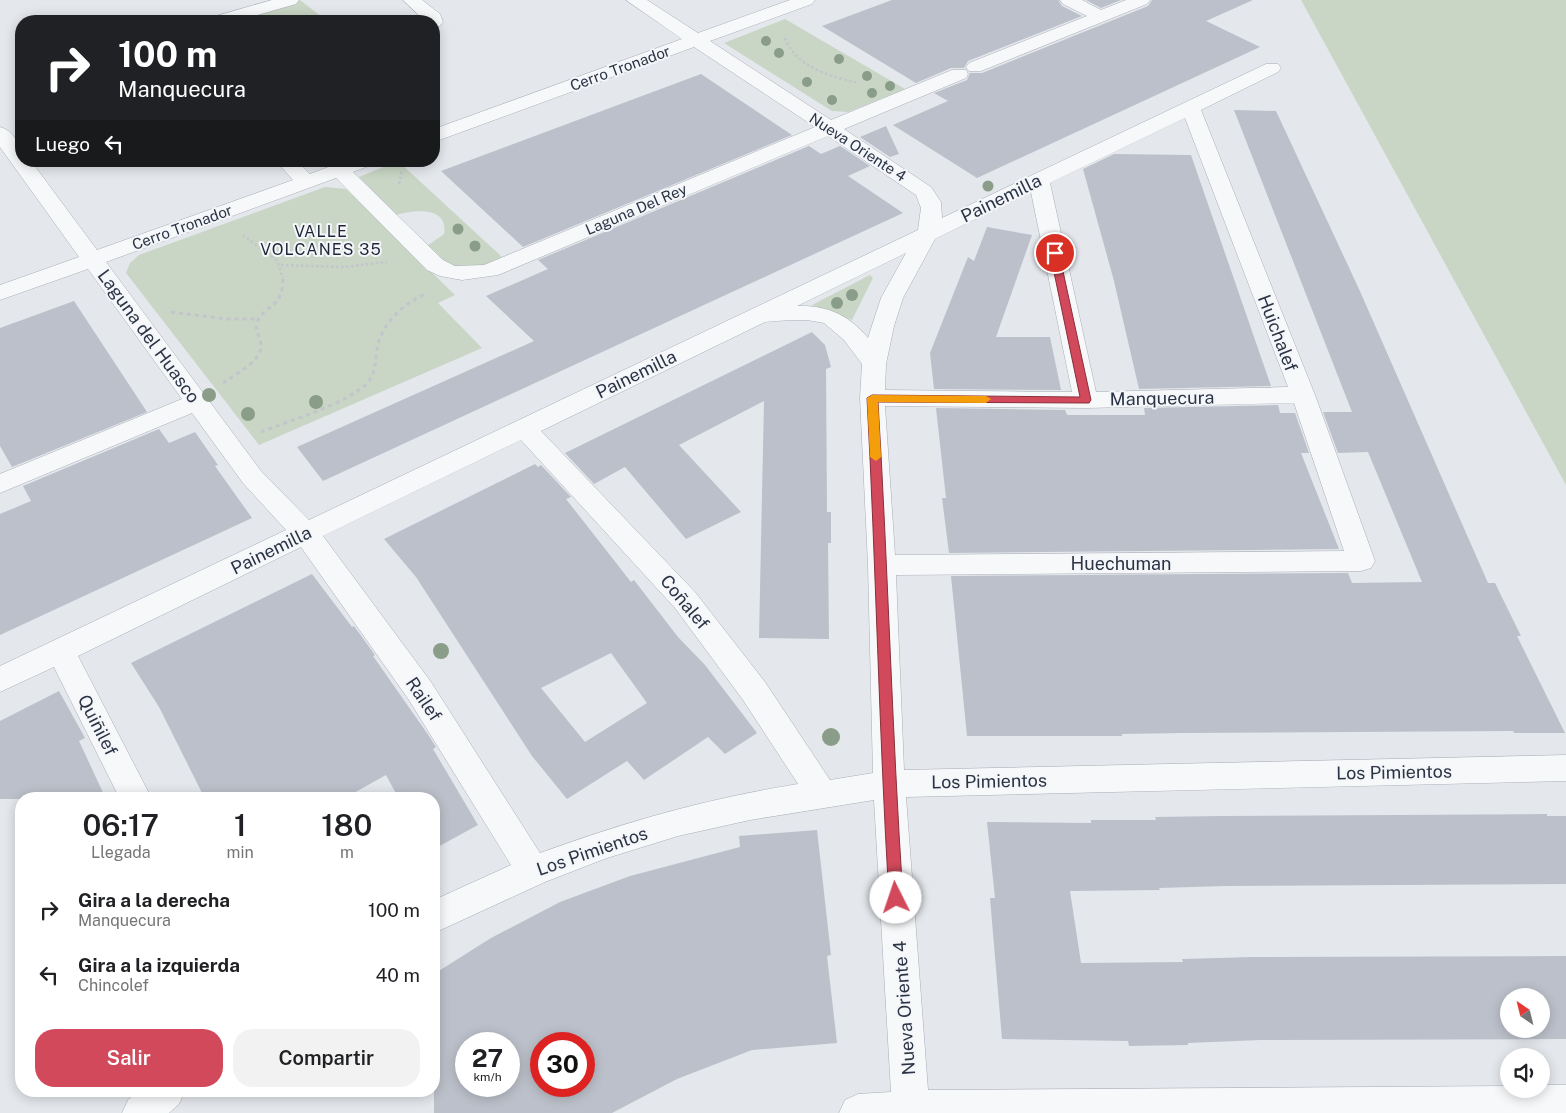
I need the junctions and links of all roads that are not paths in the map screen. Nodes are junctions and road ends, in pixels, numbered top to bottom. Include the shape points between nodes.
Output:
1 (290, 0) edge
2 (412, 0) edge
3 (635, 0) edge
4 (806, 0) edge
5 (1069, 0) edge
6 (1140, 0) edge
7 (239, 15) edge
8 (430, 15) edge
9 (1102, 17) junction
10 (696, 40) junction
11 (1272, 68) dead end
12 (1190, 107) junction
13 (829, 127) junction
14 (0, 133) edge
15 (440, 134) edge
16 (15, 153) edge
17 (25, 167) edge
18 (292, 167) edge
19 (347, 167) edge
20 (339, 170) junction
21 (1039, 180) junction
22 (306, 182) junction
23 (927, 234) junction
24 (94, 260) junction
25 (0, 294) edge
26 (751, 319) junction
27 (874, 364) junction
28 (1302, 395) junction
29 (872, 398) junction
30 (1086, 400) junction
31 (196, 402) junction
32 (524, 428) junction
33 (0, 484) edge
34 (306, 533) junction
35 (1361, 561) joint
36 (882, 565) junction
37 (61, 651) junction
38 (0, 680) edge
39 (1566, 768) edge
40 (889, 784) junction
41 (132, 792) edge
42 (822, 794) junction
43 (533, 871) junction
44 (440, 915) edge
45 (159, 1097) edge
46 (1566, 1104) edge
47 (911, 1111) edge
48 (141, 1113) edge
49 (858, 1113) edge

1 - 7 street
2 - 8 street
3 - 10 street, Nueva Oriente 4
4 - 10 street, Cerro Tronador
5 - 9 street
6 - 9 street, Laguna Del Rey
9 - 13 street, Laguna Del Rey
10 - 13 street, Nueva Oriente 4
10 - 15 street, Cerro Tronador
11 - 12 street, Painemilla
12 - 21 street, Painemilla
12 - 28 street, Huichalef
13 - 20 street, Laguna Del Rey via 490,270 462,273 443,270
13 - 23 street, Nueva Oriente 4 via 925,192 933,214
14 - 16 street, Laguna del Huasco
17 - 24 street, Laguna del Huasco
18 - 22 street
19 - 20 street, Cerro Tronador
20 - 22 street, Cerro Tronador
21 - 23 street, Painemilla
21 - 30 street
22 - 24 street, Cerro Tronador
23 - 26 street, Painemilla
23 - 27 street, Nueva Oriente 4 via 892,298
24 - 25 street, Cerro Tronador
24 - 31 street, Laguna del Huasco
26 - 27 street via 806,312 831,318 848,328
26 - 32 street, Painemilla
27 - 29 street, Nueva Oriente 4
28 - 30 street, Manquecura
28 - 35 street, Huichalef
29 - 30 street, Manquecura
29 - 36 street, Nueva Oriente 4
31 - 33 street
31 - 34 street, Laguna del Huasco via 281,510
32 - 34 street, Painemilla
32 - 42 street, Coñalef via 685,600 754,691
34 - 37 street, Painemilla
34 - 43 street, Railef via 420,691
35 - 36 street, Huechuman
36 - 40 street, Nueva Oriente 4
37 - 38 street, Painemilla
37 - 41 street, Quiñilef
39 - 40 street, Los Pimientos
40 - 42 street, Los Pimientos
40 - 47 street, Nueva Oriente 4
42 - 43 street, Los Pimientos via 678,822
43 - 44 street, Los Pimientos
45 - 48 street
46 - 47 street
47 - 49 street

